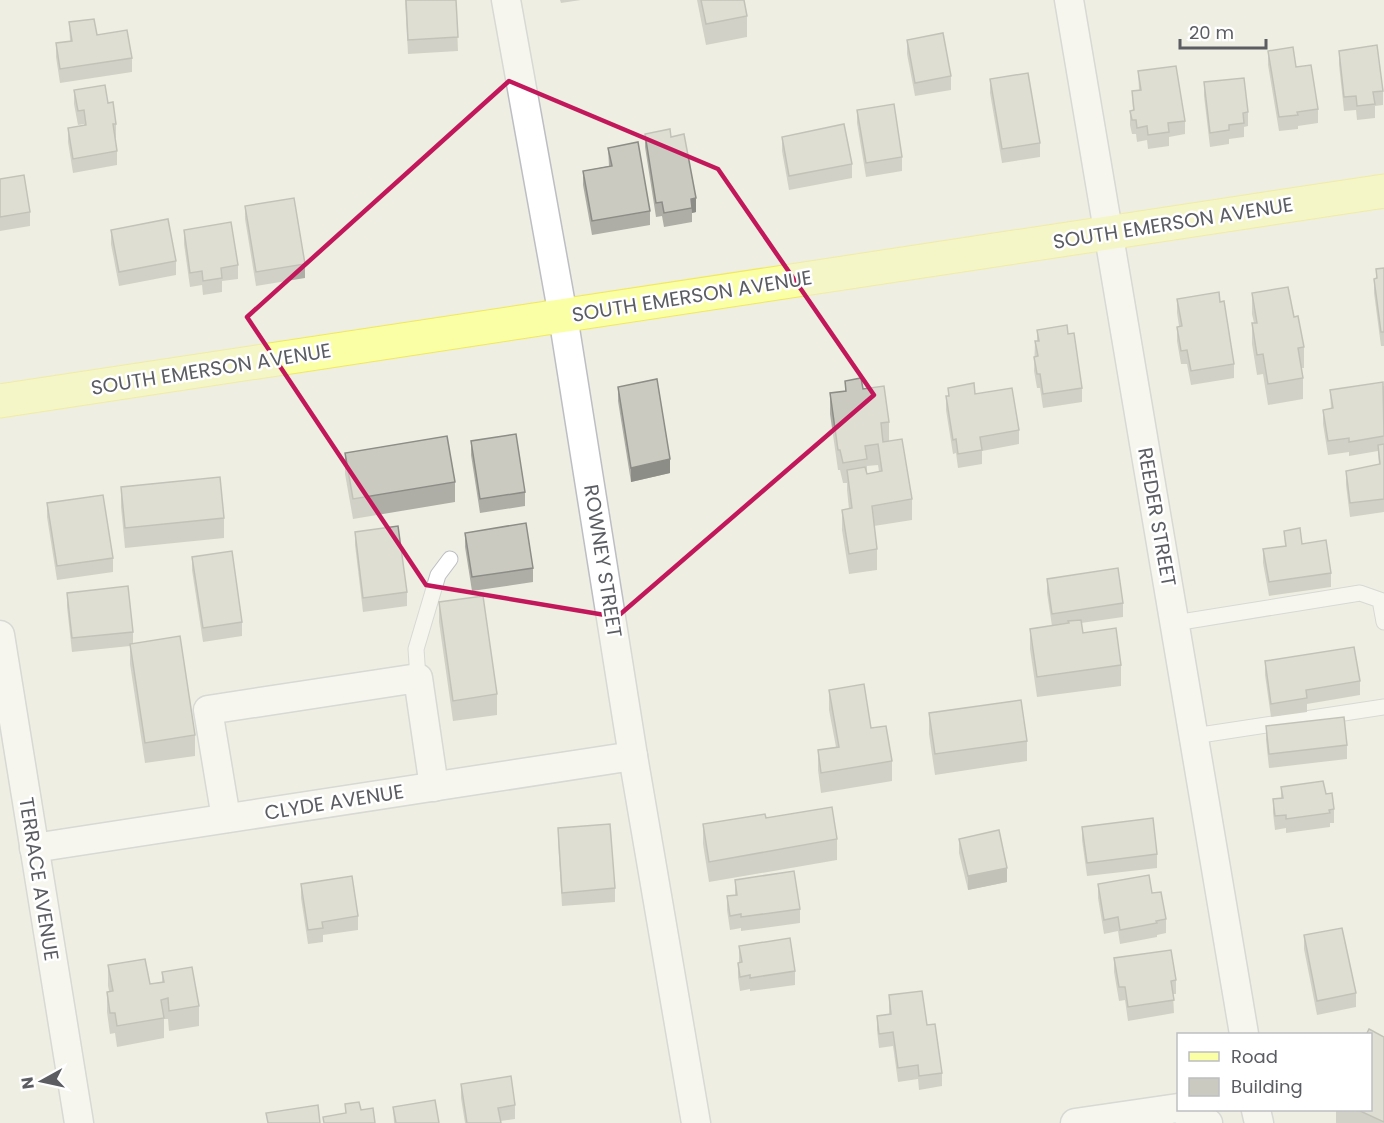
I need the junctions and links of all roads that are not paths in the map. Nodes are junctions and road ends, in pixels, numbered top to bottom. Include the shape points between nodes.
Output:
1 (506, 0) edge
2 (1069, 0) edge
3 (1384, 191) edge
4 (1109, 233) junction
5 (563, 316) junction
6 (0, 401) edge
7 (450, 559) dead end
8 (1384, 622) edge
9 (1175, 623) junction
10 (0, 634) edge
11 (418, 678) junction
12 (1384, 706) edge
13 (1194, 736) junction
14 (633, 756) junction
15 (434, 787) junction
16 (226, 818) junction
17 (34, 848) junction
18 (1244, 1033) edge
19 (1177, 1109) edge
20 (1184, 1111) edge
21 (79, 1123) edge
22 (696, 1123) edge
23 (1075, 1123) edge
24 (1208, 1123) edge

1 - 5 street, ROWNEY STREET
2 - 4 street, REEDER STREET
3 - 4 main road, SOUTH EMERSON AVENUE
4 - 5 main road, SOUTH EMERSON AVENUE
4 - 9 street, REEDER STREET
5 - 6 main road, SOUTH EMERSON AVENUE
5 - 14 street, ROWNEY STREET
7 - 11 lane via 438,575 416,650
8 - 9 lane via 1380,600 1360,593
9 - 13 street, REEDER STREET
10 - 17 street, TERRACE AVENUE
11 - 15 street
11 - 16 street via 208,710
12 - 13 lane
13 - 18 street, REEDER STREET
14 - 15 street, CLYDE AVENUE
14 - 22 street, ROWNEY STREET
15 - 16 street, CLYDE AVENUE
16 - 17 street, CLYDE AVENUE
17 - 21 street, TERRACE AVENUE
19 - 23 street
20 - 24 street

